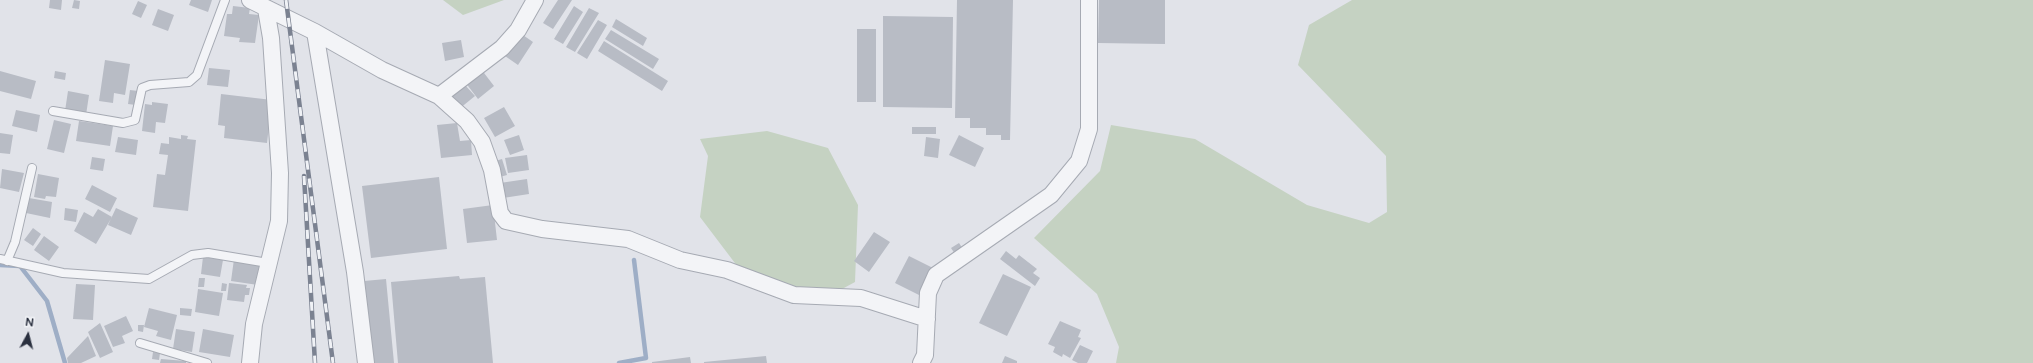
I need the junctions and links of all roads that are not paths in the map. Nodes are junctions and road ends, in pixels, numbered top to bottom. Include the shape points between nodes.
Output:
1 (225, 0) edge
2 (250, 0) edge
3 (535, 0) edge
4 (1089, 0) edge
5 (266, 9) junction
6 (316, 32) junction
7 (439, 96) junction
8 (53, 110) dead end
9 (32, 168) dead end
10 (4, 260) edge
11 (268, 263) junction
12 (927, 318) junction
13 (140, 343) dead end
14 (207, 363) edge
15 (250, 363) edge
16 (366, 363) edge
17 (921, 363) edge

1 - 8 lane via 197,75 189,82 142,88 135,120 123,123
2 - 5 street
3 - 7 street via 518,30 502,48
4 - 12 street via 1089,129 1079,161 1051,195 936,275 928,293
5 - 6 street
5 - 11 street via 272,38 280,173 279,221
6 - 7 street via 382,70
6 - 16 street via 355,272
7 - 12 street via 467,121 482,142 492,170 500,213 506,221 542,229 628,239 680,260 727,270 794,295 861,298
9 - 10 lane via 15,242
10 - 11 lane via 63,273 149,280 192,255 208,253
11 - 15 street via 254,324
12 - 17 street via 925,355
13 - 14 lane

